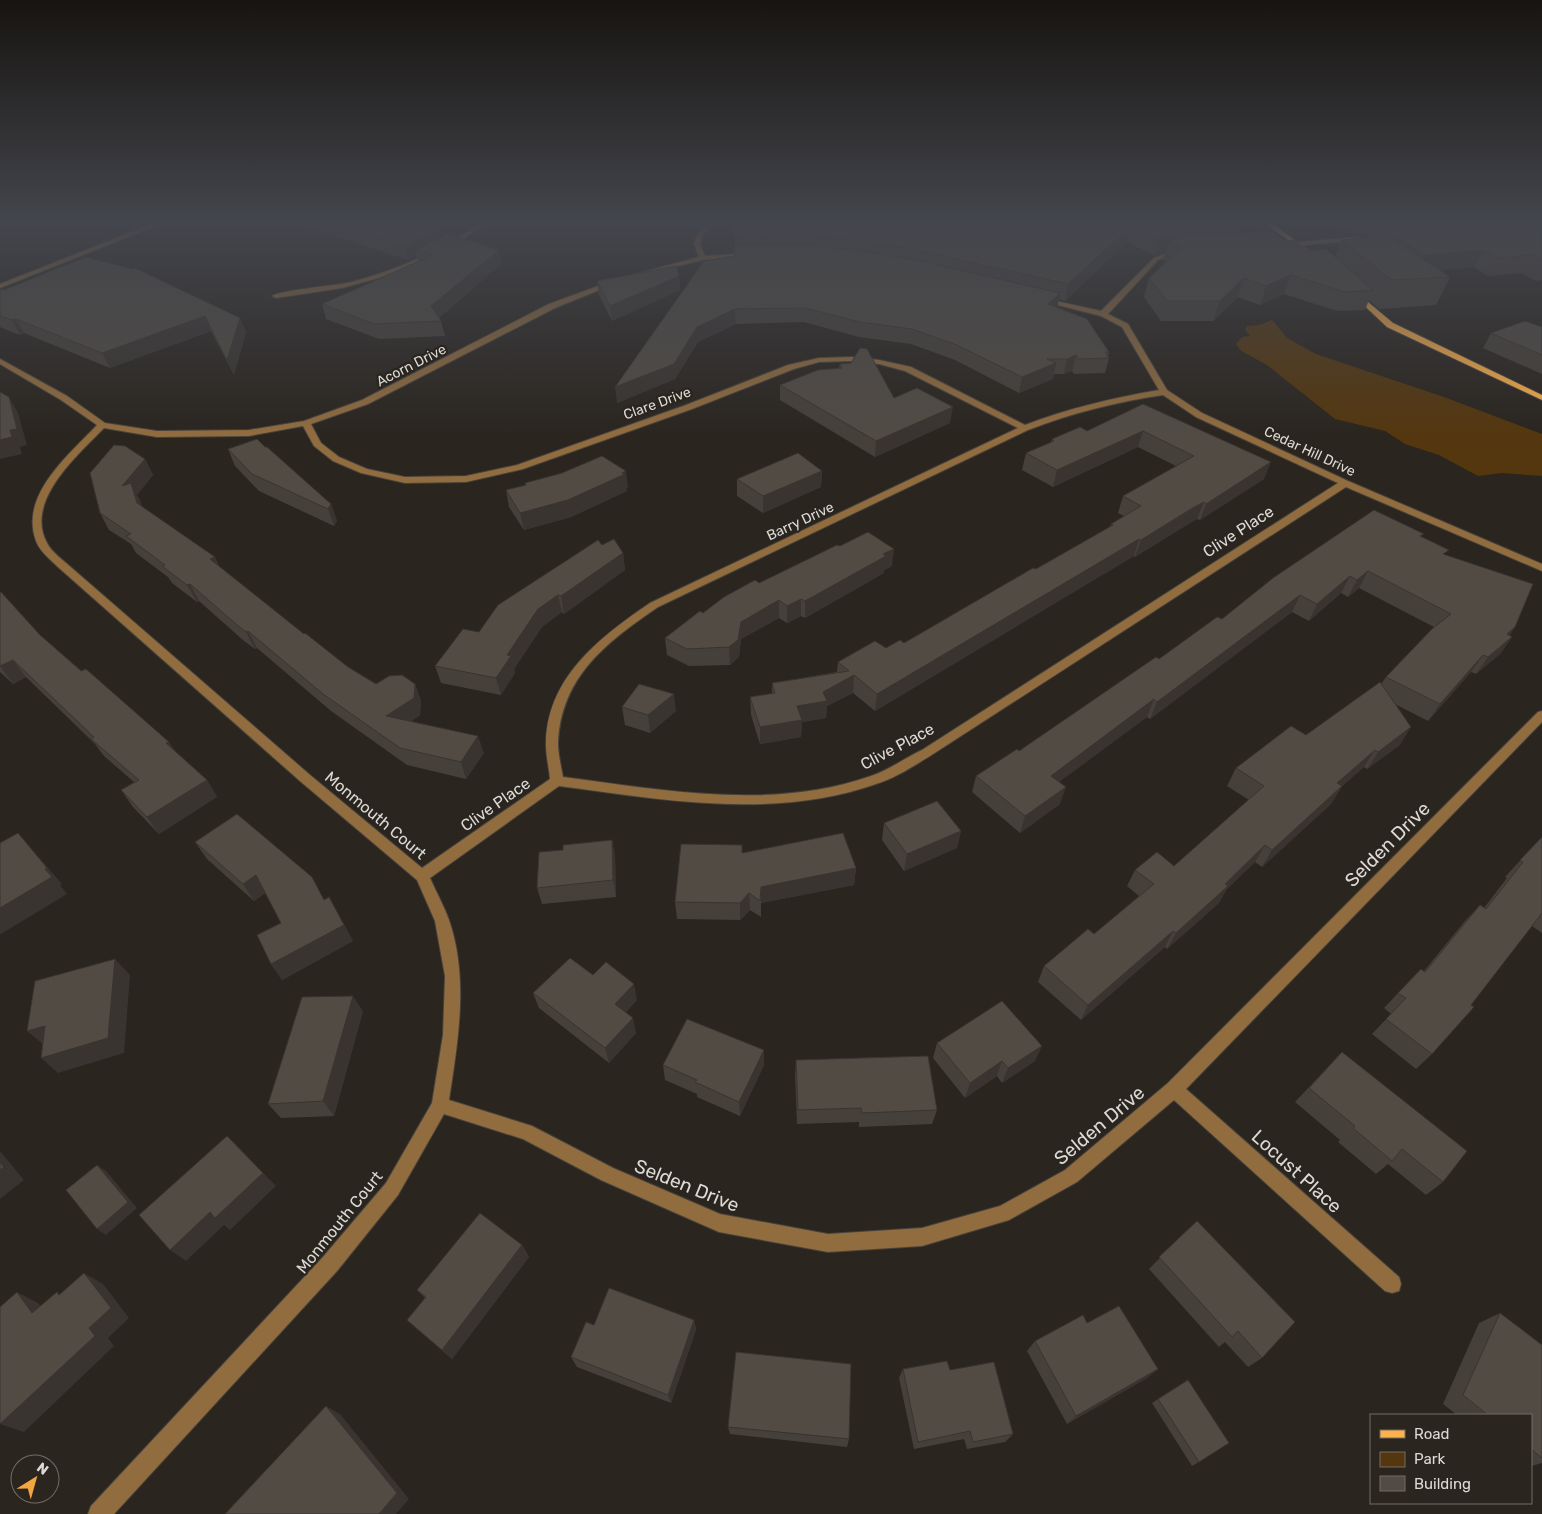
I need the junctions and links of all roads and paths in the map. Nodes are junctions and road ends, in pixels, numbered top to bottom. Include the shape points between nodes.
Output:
1 (285, 295) edge
2 (582, 295) edge
3 (1122, 295) edge
4 (1356, 295) edge
5 (276, 296) dead end
6 (1030, 297) edge
7 (1103, 314) junction
8 (0, 361) edge
9 (1164, 392) junction
10 (1542, 398) edge
11 (306, 423) junction
12 (102, 425) junction
13 (1025, 428) junction
14 (1345, 483) junction
15 (1541, 568) edge
16 (1542, 715) edge
17 (558, 782) junction
18 (422, 876) junction
19 (1174, 1089) junction
20 (440, 1104) junction
21 (1392, 1284) dead end
22 (99, 1514) edge

1 - 5 street
2 - 11 street, Acorn Drive via 552,306 365,402
3 - 7 street
4 - 10 main road via 1390,325
6 - 7 street
7 - 9 street, Cedar Hill Drive via 1124,326
8 - 12 street, Acorn Drive via 64,398
9 - 13 street, Barry Drive via 1064,413
9 - 14 street, Cedar Hill Drive via 1199,415
11 - 12 street, Acorn Drive via 249,433 194,435 157,434
11 - 13 street, Clare Drive via 317,444 336,459 364,471 405,480 466,479 520,468 791,367 819,360 852,359 908,369
12 - 18 street, Monmouth Court via 48,484 36,515 41,543 62,566 290,766
13 - 17 street, Barry Drive via 654,605 620,628 590,652 567,684 556,715 552,744
14 - 15 street, Cedar Hill Drive
14 - 17 street, Clive Place via 926,753 874,781 825,794 768,800 704,799
16 - 19 street, Selden Drive
17 - 18 street, Clive Place
18 - 20 street, Monmouth Court via 442,921 453,976 451,1035
19 - 20 street, Selden Drive via 1072,1176 1003,1214 922,1237 828,1243 719,1224 606,1174 526,1132
19 - 21 street, Locust Place
20 - 22 street, Monmouth Court via 392,1189 342,1249

